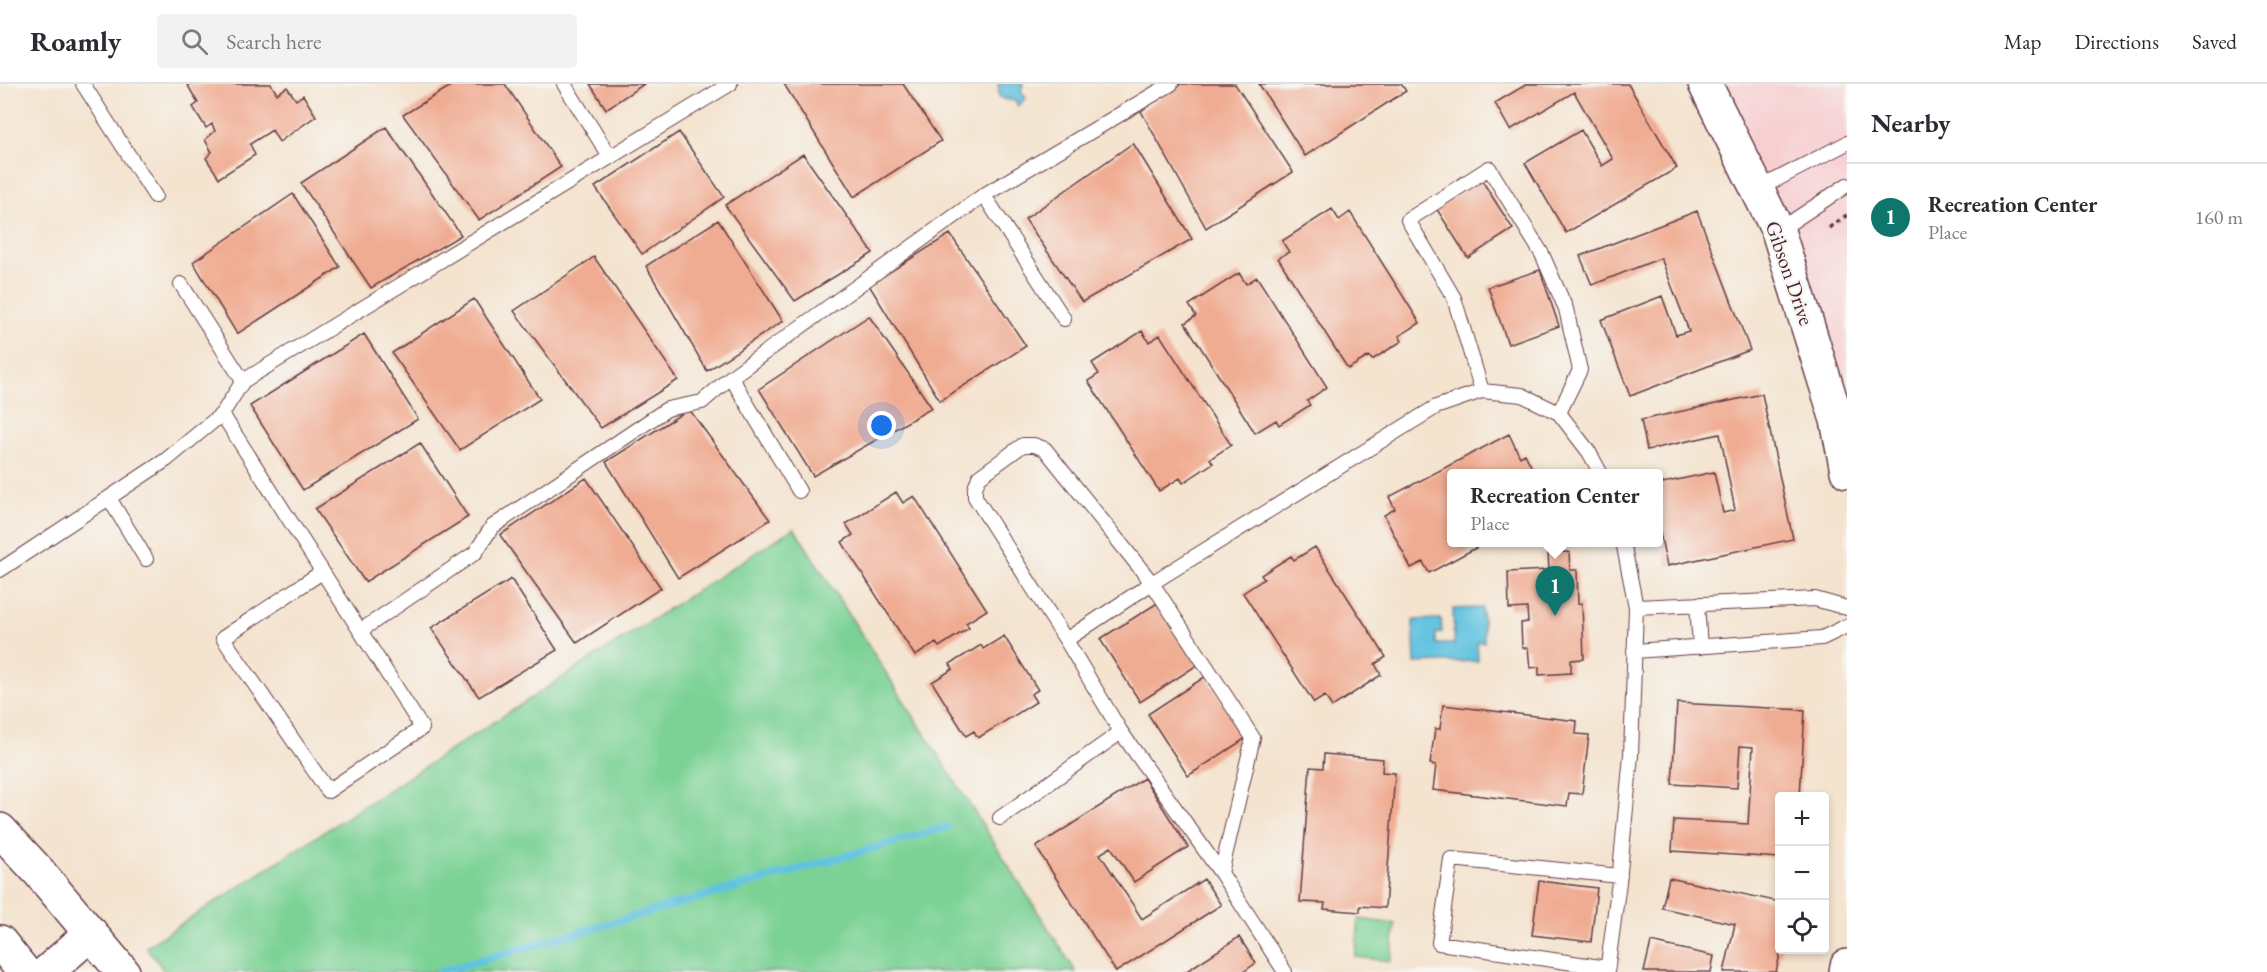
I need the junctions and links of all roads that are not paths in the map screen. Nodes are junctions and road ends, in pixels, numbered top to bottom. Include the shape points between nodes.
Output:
1 (83, 84) edge
2 (564, 84) edge
3 (730, 84) edge
4 (1171, 84) edge
5 (1706, 84) edge
6 (1847, 143) edge
7 (610, 157) junction
8 (1847, 185) edge
9 (1758, 189) junction
10 (984, 195) junction
11 (155, 196) dead end
12 (1778, 231) junction
13 (180, 284) dead end
14 (1064, 319) dead end
15 (731, 377) junction
16 (243, 381) junction
17 (1482, 391) junction
18 (1558, 413) junction
19 (222, 414) junction
20 (1598, 469) edge
21 (1847, 471) edge
22 (799, 491) dead end
23 (109, 498) junction
24 (1624, 547) edge
25 (146, 559) dead end
26 (0, 570) edge
27 (322, 572) junction
28 (1152, 583) junction
29 (1697, 604) junction
30 (1636, 607) junction
31 (1847, 608) edge
32 (1847, 626) edge
33 (360, 631) junction
34 (1066, 640) junction
35 (1700, 647) junction
36 (1634, 651) junction
37 (1121, 732) junction
38 (1000, 818) dead end
39 (0, 830) edge
40 (1221, 873) junction
41 (1620, 876) junction
42 (91, 933) junction
43 (0, 942) edge
44 (1847, 966) edge
45 (1607, 970) edge
46 (24, 972) edge
47 (47, 972) edge
48 (123, 972) edge
49 (1285, 972) edge
50 (1846, 972) edge

1 - 11 lane
2 - 7 lane
3 - 7 lane
4 - 10 lane
5 - 9 street, Gibson Drive
6 - 9 lane
7 - 16 lane
8 - 12 lane
9 - 12 street, Gibson Drive
10 - 14 lane
10 - 15 lane
12 - 21 street, Gibson Drive via 1837,420
13 - 16 lane
15 - 22 lane
15 - 33 lane via 702,402 667,409 492,527 475,553
16 - 19 lane
17 - 18 lane via 1522,395
17 - 18 lane via 1454,298 1408,220 1489,168 1542,254 1566,309 1580,370
17 - 28 lane via 1436,406
18 - 20 lane
19 - 23 lane via 166,460
19 - 27 lane
23 - 25 lane
23 - 26 lane
24 - 30 lane
27 - 33 lane
27 - 33 lane via 223,638 328,791 422,728
28 - 34 lane
28 - 34 lane via 1045,449 1023,445 979,477 975,497
28 - 40 lane via 1252,738
29 - 30 lane
29 - 31 lane via 1815,599
29 - 35 lane
30 - 36 lane
32 - 35 lane via 1822,638
34 - 37 lane
35 - 36 lane
36 - 41 lane via 1631,755
37 - 38 lane
37 - 40 lane
39 - 42 street
40 - 49 lane
41 - 45 lane
41 - 45 lane via 1451,859 1439,943
42 - 47 street
42 - 48 street
43 - 46 street
44 - 50 street

